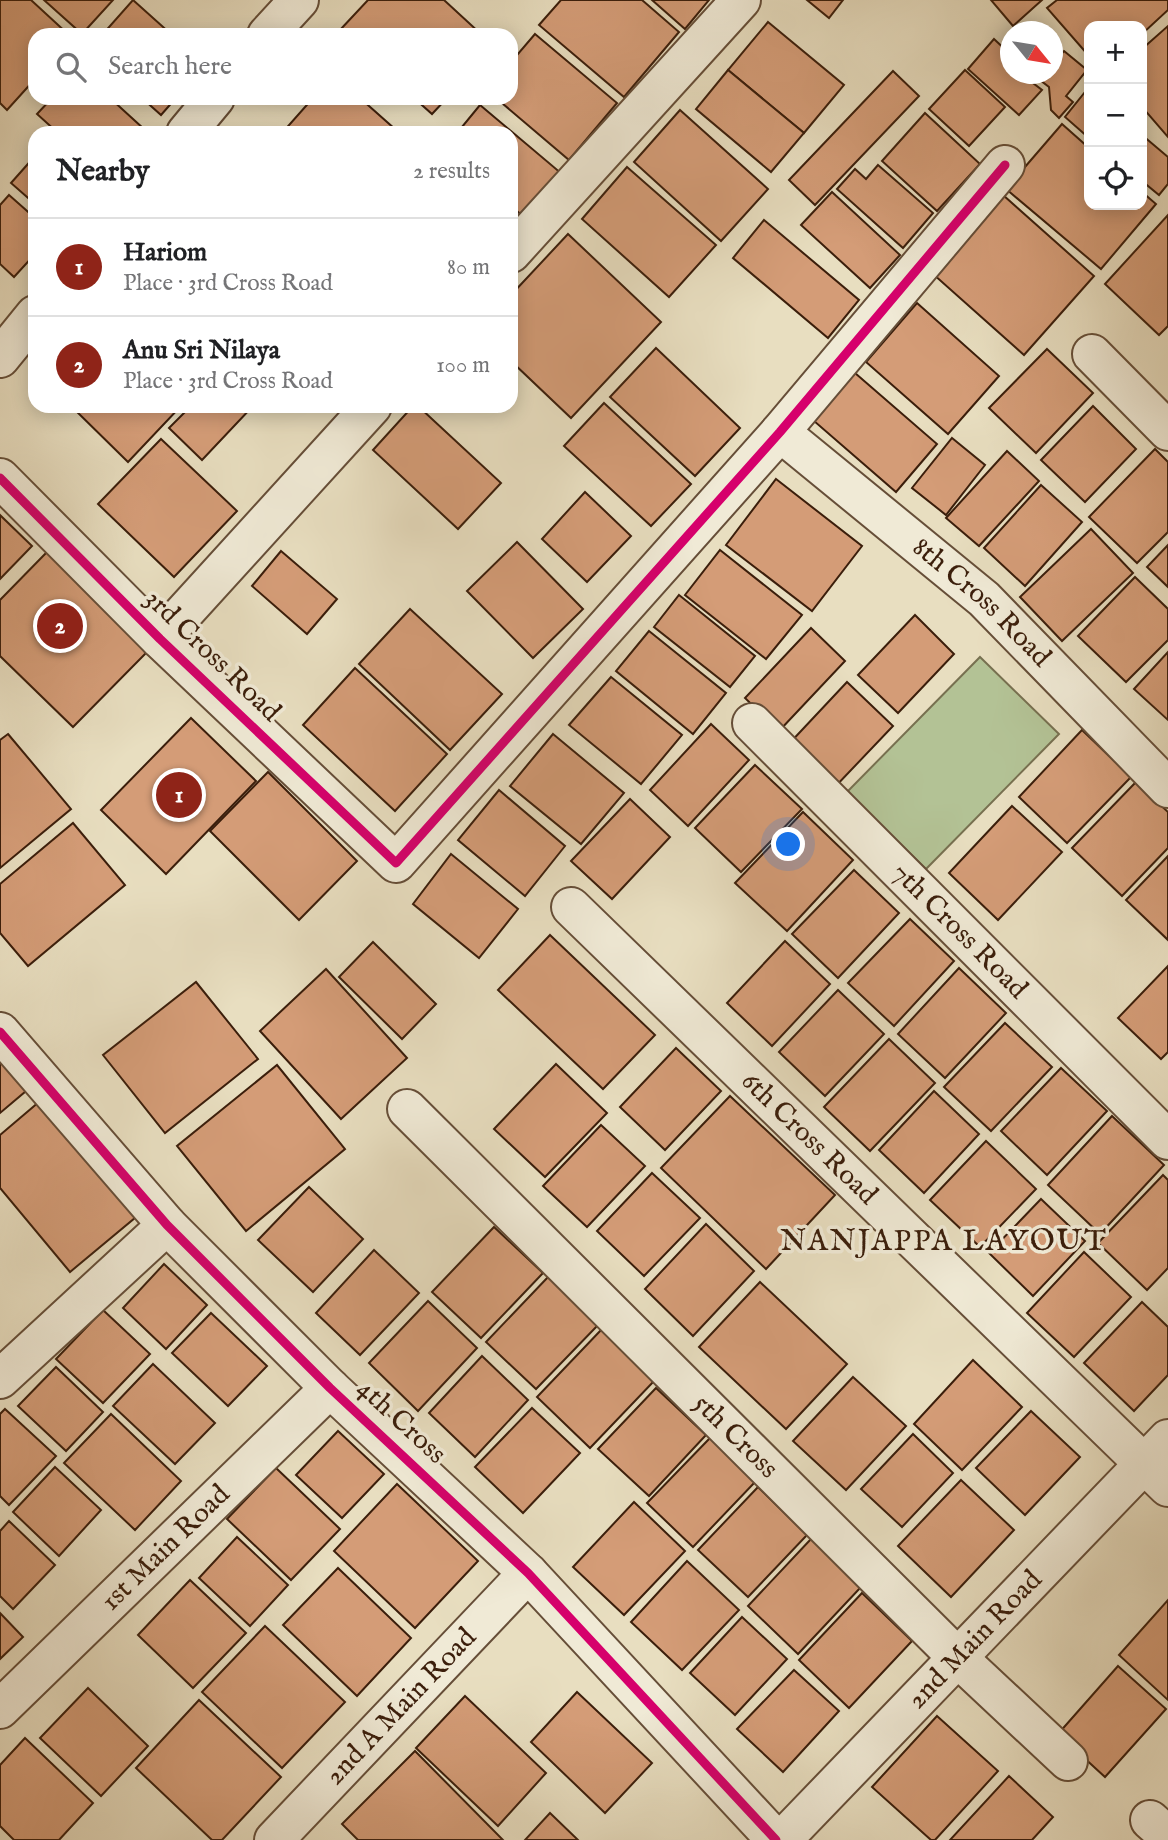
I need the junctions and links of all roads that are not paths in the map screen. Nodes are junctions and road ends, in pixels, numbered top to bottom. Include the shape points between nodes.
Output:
1 (299, 0) edge
2 (741, 0) edge
3 (273, 28) edge
4 (209, 105) edge
5 (192, 126) edge
6 (1005, 165) dead end
7 (518, 245) edge
8 (28, 324) edge
9 (1092, 354) dead end
10 (0, 358) edge
11 (366, 413) edge
12 (1168, 431) edge
13 (780, 432) junction
14 (0, 478) edge
15 (160, 639) junction
16 (752, 723) dead end
17 (1168, 788) edge
18 (571, 907) dead end
19 (0, 1032) edge
20 (407, 1109) dead end
21 (1168, 1140) edge
22 (167, 1225) junction
23 (0, 1380) edge
24 (330, 1388) junction
25 (1160, 1463) edge
26 (528, 1573) junction
27 (958, 1658) junction
28 (0, 1709) edge
29 (1068, 1761) dead end
30 (274, 1840) edge
31 (776, 1840) edge
32 (782, 1840) edge

1 - 3 street
2 - 7 street
4 - 5 street
6 - 13 street
8 - 10 street
9 - 12 street
11 - 15 street
13 - 15 street, 3rd Cross Road via 396,863
13 - 17 street, 8th Cross Road via 984,599
14 - 15 street, 3rd Cross Road
16 - 21 street, 7th Cross Road
18 - 25 street, 6th Cross Road
19 - 22 street, 4th Cross
20 - 27 street, 5th Cross
22 - 23 street
22 - 24 street, 4th Cross
24 - 26 street, 4th Cross
24 - 28 street, 1st Main Road
25 - 27 street, 2nd Main Road
26 - 30 street, 2nd A Main Road
26 - 31 street, 4th Cross
27 - 29 street, 5th Cross
27 - 32 street, 2nd Main Road

